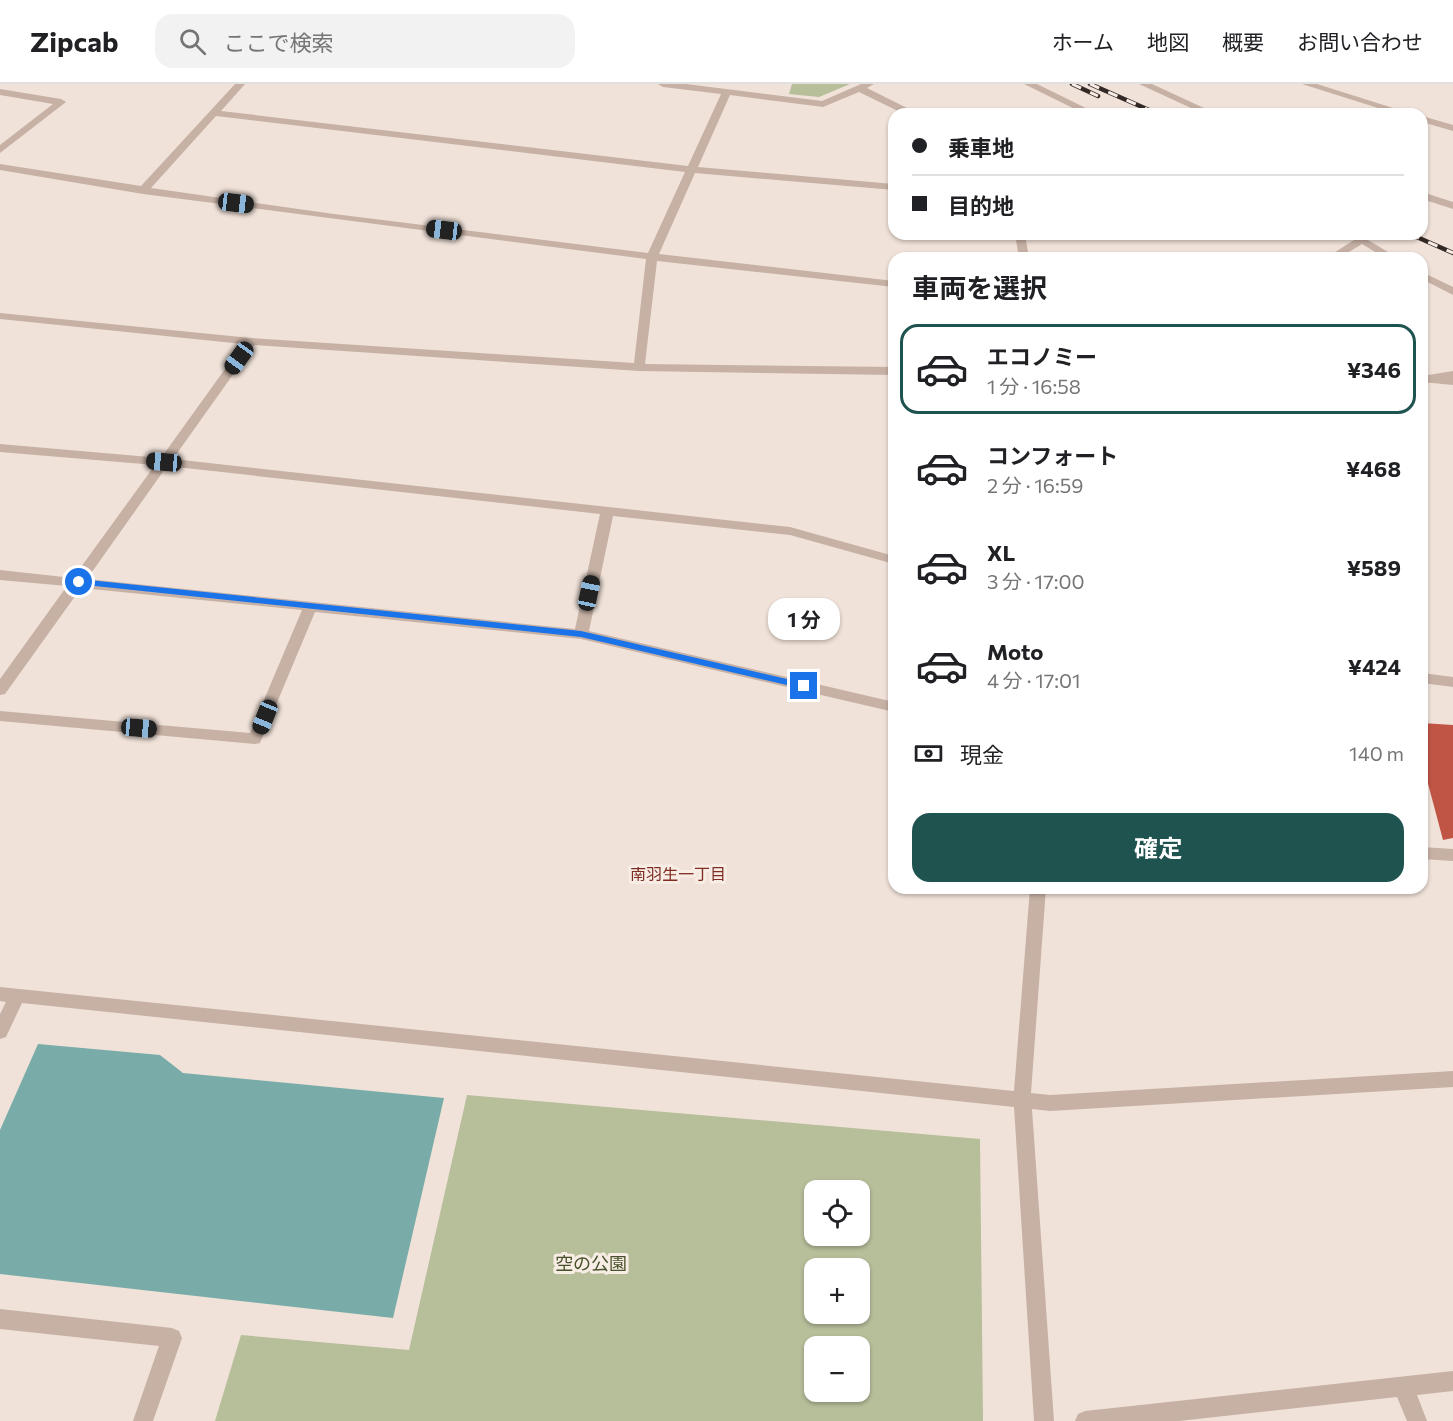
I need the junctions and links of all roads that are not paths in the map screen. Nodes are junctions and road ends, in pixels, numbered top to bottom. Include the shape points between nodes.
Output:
1 (240, 84) edge
2 (663, 84) edge
3 (1029, 84) edge
4 (1144, 84) edge
5 (1307, 84) edge
6 (864, 86) edge
7 (0, 92) edge
8 (727, 92) junction
9 (902, 108) edge
10 (1081, 108) edge
11 (1198, 108) edge
12 (1387, 108) edge
13 (214, 113) junction
14 (1428, 121) edge
15 (1453, 128) edge
16 (0, 150) edge
17 (0, 167) edge
18 (692, 170) junction
19 (888, 186) edge
20 (144, 191) junction
21 (1428, 197) edge
22 (1453, 206) edge
23 (1362, 240) joint
24 (1341, 252) edge
25 (1383, 252) edge
26 (652, 257) junction
27 (1428, 278) edge
28 (888, 283) edge
29 (1453, 292) edge
30 (0, 316) edge
31 (251, 341) junction
32 (639, 367) junction
33 (888, 371) edge
34 (1453, 375) edge
35 (1428, 378) edge
36 (1428, 379) edge
37 (1453, 381) edge
38 (0, 448) edge
39 (164, 462) junction
40 (607, 511) junction
41 (888, 558) edge
42 (0, 575) edge
43 (79, 582) junction
44 (311, 606) junction
45 (581, 634) junction
46 (1428, 679) edge
47 (1453, 682) edge
48 (0, 690) edge
49 (888, 706) edge
50 (0, 716) edge
51 (1428, 853) edge
52 (1453, 855) edge
53 (1038, 894) edge
54 (8, 995) edge
55 (0, 1032) edge
56 (1453, 1080) edge
57 (1022, 1100) junction
58 (0, 1319) edge
59 (1453, 1381) edge
60 (1403, 1386) junction
61 (143, 1421) edge
62 (1044, 1421) edge
63 (1085, 1421) edge
64 (1417, 1421) edge

1 - 13 street
2 - 8 street
3 - 10 street
4 - 11 street
5 - 12 street
6 - 8 street via 823,104
6 - 9 street
7 - 16 street via 60,102
8 - 18 street
13 - 18 street
13 - 20 street
14 - 15 street
17 - 20 street
18 - 19 street
18 - 26 street
20 - 26 street
21 - 22 street
23 - 24 street
23 - 25 street
26 - 28 street
26 - 32 street
27 - 29 street
30 - 31 street
31 - 32 street
31 - 39 street
32 - 33 street
34 - 35 street
36 - 37 street
38 - 39 street
39 - 40 street
39 - 43 street
40 - 41 street via 790,531
40 - 45 street
42 - 43 street
43 - 44 street
43 - 48 street
44 - 45 street
44 - 50 street via 255,739
45 - 49 street
46 - 47 street
51 - 52 street
53 - 57 street
54 - 55 street
54 - 57 street
56 - 57 street via 1050,1103
57 - 62 street
58 - 61 street via 172,1338
59 - 60 street
60 - 63 street
60 - 64 street

